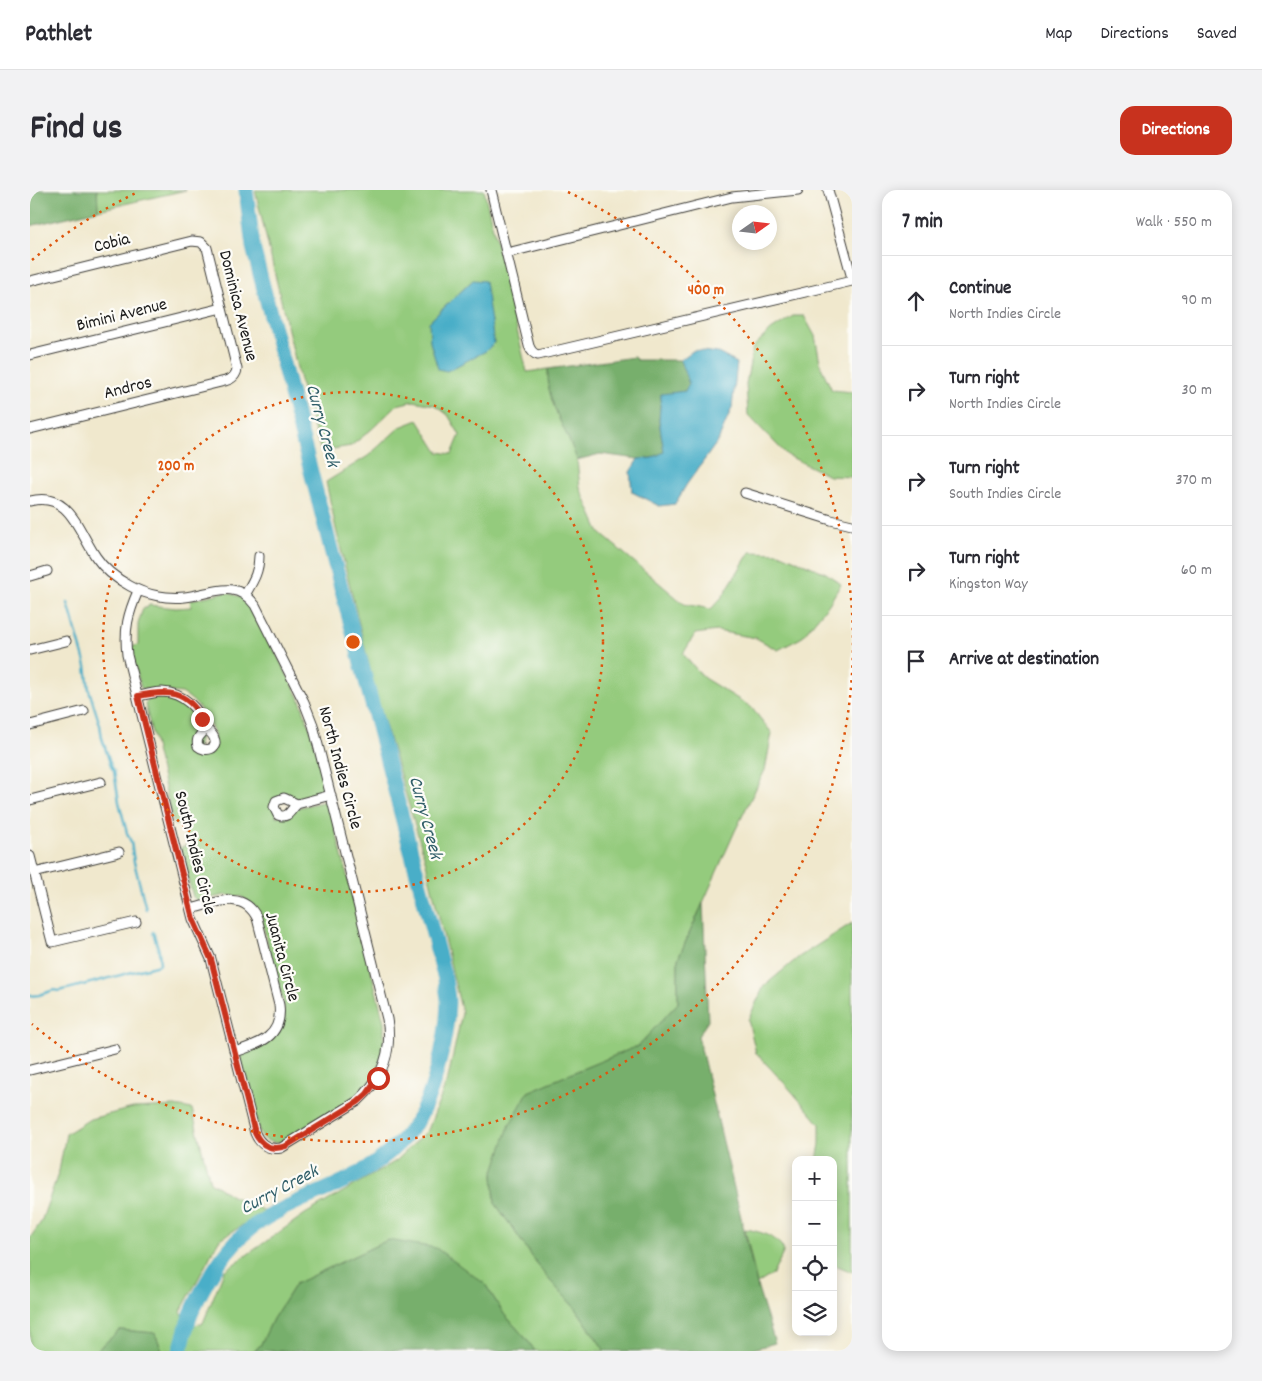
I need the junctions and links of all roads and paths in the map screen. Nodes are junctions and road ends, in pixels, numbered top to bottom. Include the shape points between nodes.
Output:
1 (492, 190) edge
2 (798, 190) edge
3 (828, 190) edge
4 (201, 242) joint
5 (507, 253) junction
6 (852, 279) edge
7 (30, 281) edge
8 (222, 308) junction
9 (30, 355) edge
10 (233, 378) joint
11 (30, 430) edge
12 (745, 493) dead end
13 (32, 500) edge
14 (852, 525) edge
15 (259, 556) dead end
16 (47, 571) dead end
17 (30, 576) edge
18 (138, 590) junction
19 (245, 595) junction
20 (66, 641) dead end
21 (30, 650) edge
22 (138, 696) junction
23 (84, 711) dead end
24 (30, 725) edge
25 (206, 728) dead end
26 (101, 782) dead end
27 (331, 795) junction
28 (30, 800) edge
29 (297, 804) dead end
30 (118, 852) dead end
31 (30, 856) edge
32 (34, 872) junction
33 (191, 909) junction
34 (136, 922) dead end
35 (115, 1049) dead end
36 (235, 1052) junction
37 (30, 1070) edge
38 (266, 1146) joint

1 - 5 street
2 - 5 street via 732,197
3 - 6 street
4 - 7 street, Cobia via 192,241
4 - 8 street, Dominica Avenue via 207,248
5 - 6 street via 531,351 538,355
8 - 9 street, Bimini Avenue
8 - 10 street, Dominica Avenue via 236,364
10 - 11 street, Andros
12 - 14 street
13 - 18 street via 49,499 65,508 104,566 122,582
15 - 19 street via 257,573
16 - 17 street
18 - 19 street via 175,598 220,589
18 - 22 street, South Indies Circle via 125,636
19 - 27 street, North Indies Circle via 255,605 308,710
20 - 21 street
22 - 25 street via 161,692 183,698 195,707
22 - 33 street, South Indies Circle
23 - 24 street
26 - 28 street
27 - 29 street
27 - 38 street, North Indies Circle via 387,1019 388,1053 378,1078 358,1102 286,1146 276,1149
30 - 32 street
31 - 32 street
32 - 34 street via 52,942
33 - 36 street, South Indies Circle via 211,959
33 - 36 street, Juanita Circle via 232,900 244,902 257,918 280,1016 267,1039
35 - 37 street
36 - 38 street, South Indies Circle via 255,1133

